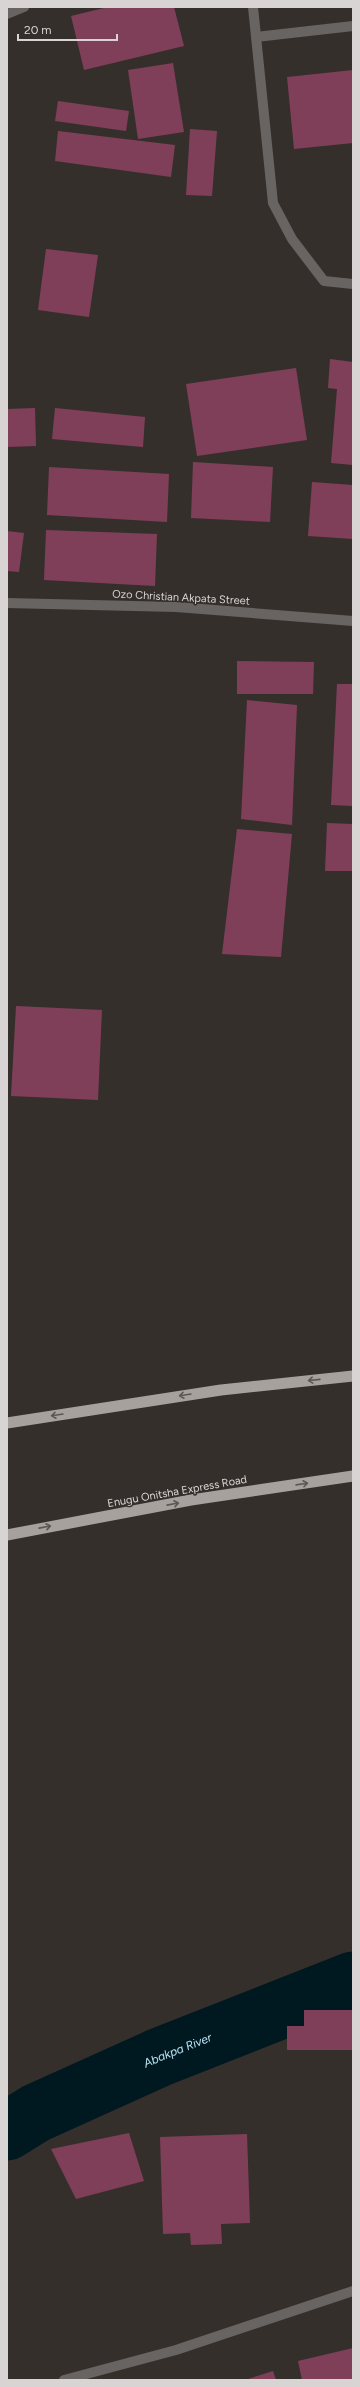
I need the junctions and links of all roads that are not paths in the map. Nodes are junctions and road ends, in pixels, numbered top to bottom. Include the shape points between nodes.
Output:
1 (24, 7) edge
2 (253, 7) edge
3 (7, 14) edge
4 (353, 26) edge
5 (256, 37) junction
6 (353, 284) edge
7 (7, 603) edge
8 (353, 622) edge
9 (353, 1376) edge
10 (7, 1423) edge
11 (353, 1476) edge
12 (7, 1535) edge
13 (353, 2291) edge
14 (64, 2380) edge

1 - 3 street
2 - 5 street
4 - 5 street
5 - 6 street via 273,203 292,239 324,281
7 - 8 street, Ozo Christian Akpata Street via 176,607
9 -> 10 highway via 221,1390
12 -> 11 highway, Enugu Onitsha Express Road via 191,1500
13 - 14 street via 176,2350

